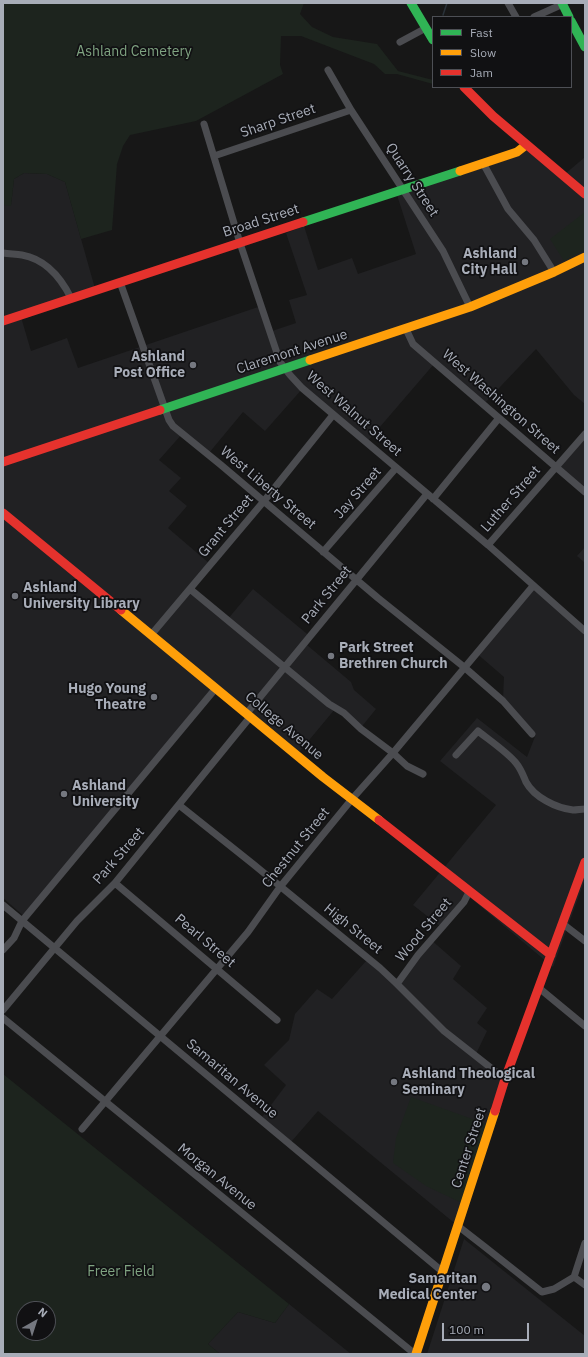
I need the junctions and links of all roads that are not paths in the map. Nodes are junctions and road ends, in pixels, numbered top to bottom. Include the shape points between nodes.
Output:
1 (411, 3) edge
2 (508, 3) edge
3 (563, 3) edge
4 (515, 16) edge
5 (536, 16) edge
6 (569, 16) edge
7 (572, 23) edge
8 (426, 28) junction
9 (432, 38) edge
10 (400, 42) dead end
11 (585, 47) edge
12 (328, 70) dead end
13 (465, 88) edge
14 (352, 110) junction
15 (204, 124) dead end
16 (526, 145) junction
17 (214, 156) junction
18 (483, 163) junction
19 (402, 190) junction
20 (585, 194) edge
21 (240, 243) junction
22 (3, 254) edge
23 (585, 257) edge
24 (554, 272) junction
25 (120, 282) junction
26 (71, 298) junction
27 (470, 307) junction
28 (3, 321) edge
29 (406, 329) junction
30 (284, 369) junction
31 (165, 409) junction
32 (334, 415) junction
33 (499, 418) junction
34 (585, 434) edge
35 (3, 462) edge
36 (557, 467) junction
37 (396, 468) junction
38 (585, 492) edge
39 (430, 496) junction
40 (264, 501) junction
41 (3, 513) edge
42 (488, 545) junction
43 (323, 552) junction
44 (356, 580) junction
45 (533, 586) junction
46 (190, 590) junction
47 (585, 631) edge
48 (151, 634) junction
49 (285, 667) junction
50 (464, 667) junction
51 (216, 688) junction
52 (249, 715) junction
53 (532, 734) dead end
54 (392, 753) junction
55 (456, 755) dead end
56 (423, 774) dead end
57 (352, 799) junction
58 (179, 806) junction
59 (585, 809) edge
60 (585, 862) edge
61 (115, 883) junction
62 (280, 887) junction
63 (469, 892) junction
64 (3, 905) edge
65 (22, 921) junction
66 (563, 924) junction
67 (585, 941) edge
68 (55, 948) junction
69 (3, 950) edge
70 (550, 955) junction
71 (216, 968) junction
72 (397, 984) junction
73 (539, 988) junction
74 (3, 1010) edge
75 (3, 1018) edge
76 (277, 1020) dead end
77 (585, 1026) edge
78 (160, 1036) junction
79 (506, 1079) junction
80 (105, 1102) junction
81 (82, 1129) dead end
82 (458, 1226) junction
83 (585, 1243) edge
84 (443, 1272) junction
85 (574, 1278) junction
86 (585, 1285) edge
87 (417, 1354) edge

1 - 8 street
2 - 4 street
3 - 5 street
3 - 6 street
7 - 11 street
8 - 9 street
8 - 10 street
12 - 14 street, Quarry Street
13 - 16 street
14 - 17 street, Sharp Street
14 - 19 street, Quarry Street
15 - 17 street, West Walnut Street
16 - 18 street, Broad Street via 517,152
16 - 20 street
17 - 21 street, West Walnut Street
18 - 19 street, Broad Street
18 - 24 street via 508,209 534,240
19 - 21 street, Broad Street
19 - 27 street, Quarry Street via 443,251
21 - 25 street, Broad Street
21 - 30 street, West Walnut Street
22 - 26 street via 22,255 48,268 65,286
23 - 24 street, Claremont Avenue
24 - 27 street, Claremont Avenue
25 - 26 street, Broad Street
25 - 31 street, West Liberty Street
26 - 28 street, Broad Street
27 - 29 street, Claremont Avenue
29 - 30 street, Claremont Avenue
29 - 33 street, West Washington Street via 413,344
30 - 31 street, Claremont Avenue
30 - 32 street, West Walnut Street
31 - 35 street, Claremont Avenue
31 - 40 street, West Liberty Street via 173,426
32 - 37 street, West Walnut Street
32 - 40 street, Grant Street
33 - 36 street, West Washington Street
33 - 39 street, Park Street
34 - 36 street, Luther Street
36 - 38 street, West Washington Street
36 - 42 street, Luther Street
37 - 39 street, West Walnut Street
37 - 43 street, Jay Street
39 - 42 street, West Walnut Street
39 - 44 street, Park Street
40 - 43 street, West Liberty Street
40 - 46 street, Grant Street
41 - 48 street, College Avenue
42 - 45 street, West Walnut Street
43 - 44 street, West Liberty Street
44 - 49 street, Park Street
44 - 50 street, West Liberty Street
45 - 47 street, West Walnut Street
45 - 50 street, Chestnut Street
46 - 48 street, Grant Street
46 - 49 street
48 - 51 street, College Avenue
49 - 52 street, Park Street
49 - 54 street
50 - 53 street, West Liberty Street via 503,701
50 - 54 street, Chestnut Street
51 - 52 street, College Avenue
51 - 65 street
52 - 57 street, College Avenue
52 - 58 street, Park Street
54 - 56 street via 411,769
54 - 57 street, Chestnut Street
55 - 59 street via 478,731 515,761 526,782 540,797 564,808
57 - 62 street, Chestnut Street
57 - 63 street, College Avenue
58 - 61 street, Park Street
58 - 62 street, High Street
60 - 66 street, Center Street
61 - 68 street, Park Street
61 - 71 street, Pearl Street
62 - 71 street, Chestnut Street via 248,932
62 - 72 street, High Street
63 - 70 street, College Avenue
63 - 72 street, Wood Street via 464,902 418,955
64 - 65 street, Samaritan Avenue
65 - 68 street, Samaritan Avenue
65 - 69 street via 14,938
66 - 67 street
66 - 70 street, Center Street
68 - 74 street, Park Street
68 - 78 street, Samaritan Avenue
70 - 73 street, Center Street
71 - 76 street, Pearl Street
71 - 78 street, Chestnut Street
72 - 79 street, High Street via 444,1031
73 - 77 street
73 - 79 street, Center Street
75 - 80 street, Morgan Avenue
78 - 80 street, Chestnut Street
78 - 84 street, Samaritan Avenue
79 - 82 street, Center Street
80 - 81 street, Chestnut Street
80 - 87 street, Morgan Avenue
82 - 84 street, Center Street
82 - 85 street via 542,1292 554,1289
83 - 85 street
84 - 87 street, Center Street
85 - 86 street

